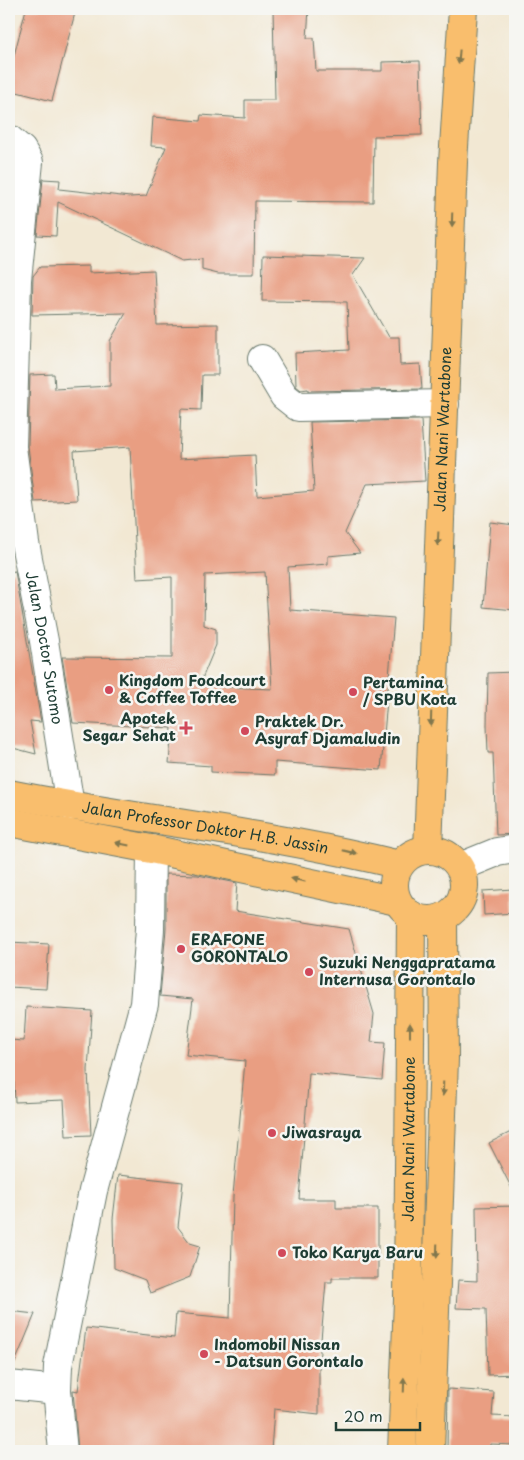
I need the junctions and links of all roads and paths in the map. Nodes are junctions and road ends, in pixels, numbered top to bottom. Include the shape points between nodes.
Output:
1 (463, 9) edge
2 (9, 139) edge
3 (262, 359) dead end
4 (445, 404) junction
5 (9, 794) edge
6 (70, 806) junction
7 (9, 822) edge
8 (515, 848) edge
9 (151, 849) junction
10 (428, 850) junction
11 (400, 865) junction
12 (460, 868) junction
13 (404, 908) junction
14 (443, 918) junction
15 (9, 1385) edge
16 (57, 1390) junction
17 (63, 1451) edge
18 (402, 1451) edge
19 (430, 1451) edge

1 -> 4 main road, Jalan Nani Wartabone via 453,162
2 - 6 street, Jalan Doctor Sutomo via 22,150 29,162 18,280 12,447
3 - 4 street via 284,396 298,407
4 -> 10 main road, Jalan Nani Wartabone
5 - 6 main road, Jalan Professor Doktor H.B. Jassin
6 -> 11 main road, Jalan Professor Doktor H.B. Jassin via 332,848
9 -> 7 main road, Jalan Professor Doktor H.B. Jassin
8 - 12 street via 496,852
13 -> 9 main road, Jalan Professor Doktor H.B. Jassin
9 - 16 street via 150,929 144,1004 91,1200 58,1366
10 - 11 main road via 415,852
10 - 12 main road via 448,854
11 - 13 main road via 394,882
12 - 14 main road via 465,885 463,896 457,907
13 - 14 main road via 430,920
18 -> 13 main road, Jalan Nani Wartabone via 408,1300
14 -> 19 main road, Jalan Nani Wartabone via 444,1059
15 - 16 street
16 - 17 street

